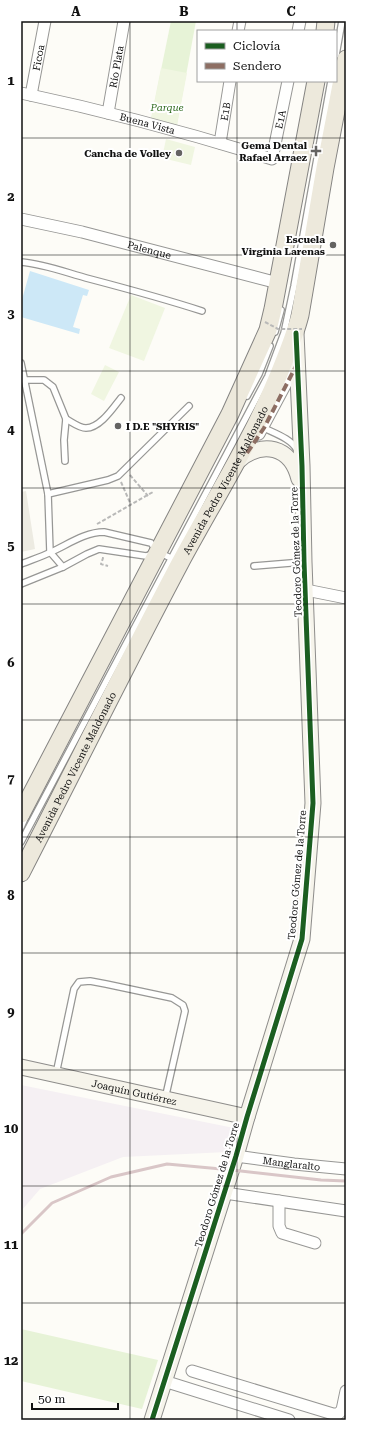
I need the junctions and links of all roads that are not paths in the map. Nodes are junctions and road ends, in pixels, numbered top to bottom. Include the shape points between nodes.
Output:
1 (45, 21) edge
2 (124, 21) edge
3 (342, 21) edge
4 (337, 49) edge
5 (346, 59) edge
6 (230, 82) edge
7 (288, 82) edge
8 (316, 82) edge
9 (322, 82) edge
10 (332, 82) edge
11 (26, 94) edge
12 (108, 113) junction
13 (313, 129) dead end
14 (220, 143) junction
15 (272, 159) joint
16 (21, 219) edge
17 (21, 262) edge
18 (278, 283) junction
19 (282, 304) dead end
20 (202, 311) dead end
21 (299, 331) junction
22 (21, 363) edge
23 (297, 363) junction
24 (24, 380) junction
25 (121, 398) dead end
26 (244, 402) dead end
27 (189, 406) dead end
28 (66, 419) junction
29 (264, 428) junction
30 (242, 457) junction
31 (66, 461) dead end
32 (302, 466) junction
33 (48, 494) junction
34 (303, 494) junction
35 (50, 552) junction
36 (167, 556) junction
37 (304, 562) junction
38 (21, 564) edge
39 (254, 566) dead end
40 (63, 567) junction
41 (21, 584) edge
42 (306, 590) junction
43 (346, 598) edge
44 (98, 680) dead end
45 (91, 694) dead end
46 (87, 701) dead end
47 (21, 814) edge
48 (21, 827) edge
49 (21, 842) edge
50 (21, 873) edge
51 (21, 1067) edge
52 (56, 1074) junction
53 (165, 1099) junction
54 (246, 1117) junction
55 (236, 1156) junction
56 (346, 1169) edge
57 (225, 1193) junction
58 (279, 1201) junction
59 (346, 1211) edge
60 (315, 1243) dead end
61 (192, 1371) dead end
62 (164, 1381) junction
63 (346, 1391) edge
64 (152, 1420) edge
65 (289, 1420) edge

1 - 11 street, Ficoa
2 - 12 street, Río Plata
3 - 4 lane
5 - 21 main road, Avenida Pedro Vicente Maldonado
6 - 14 street, E1B
7 - 15 street, E1A
8 - 18 main road, Avenida Pedro Vicente Maldonado
9 - 13 lane
10 - 36 lane via 284,333 268,376
11 - 12 street, Buena Vista
12 - 14 street, Buena Vista
14 - 15 street, Buena Vista
16 - 18 street, Palenque via 82,232
17 - 20 lane via 38,263
18 - 36 main road, Avenida Pedro Vicente Maldonado via 268,330
19 - 26 lane via 276,331 259,374
21 - 23 street, Teodoro Gómez de la Torre
21 - 30 main road, Avenida Pedro Vicente Maldonado
22 - 24 lane
23 - 29 street
23 - 32 street, Teodoro Gómez de la Torre
24 - 28 lane via 44,380 53,387
24 - 33 lane
25 - 28 lane via 97,426 86,428
27 - 33 lane via 118,476
28 - 31 lane
29 - 30 street
29 - 32 lane via 295,446
30 - 34 street, Teodoro Gómez de la Torre via 257,449 279,451 295,466
30 - 36 main road, Avenida Pedro Vicente Maldonado
32 - 34 street, Teodoro Gómez de la Torre
33 - 35 lane
34 - 37 street, Teodoro Gómez de la Torre
35 - 36 lane via 75,540 104,532 151,544
35 - 38 lane
35 - 40 lane
36 - 40 lane via 146,556 99,549
36 - 47 main road, Avenida Pedro Vicente Maldonado
36 - 49 lane
36 - 50 main road, Avenida Pedro Vicente Maldonado
37 - 39 lane
37 - 42 street, Teodoro Gómez de la Torre
40 - 41 lane
42 - 43 street
42 - 54 street, Teodoro Gómez de la Torre via 313,803 302,939
44 - 45 lane
46 - 48 lane
51 - 52 street, Joaquín Gutiérrez
52 - 53 street, Joaquín Gutiérrez
52 - 53 lane via 74,989 79,982 90,981 172,998 183,1005 185,1011
53 - 54 street, Joaquín Gutiérrez
54 - 55 street, Teodoro Gómez de la Torre
55 - 56 street, Manglaralto
55 - 57 street, Teodoro Gómez de la Torre
57 - 58 street
57 - 62 street, Teodoro Gómez de la Torre
58 - 59 street
58 - 60 street via 279,1226 282,1233
61 - 63 street via 333,1414 338,1414 342,1410
62 - 64 street, Teodoro Gómez de la Torre
62 - 65 street

